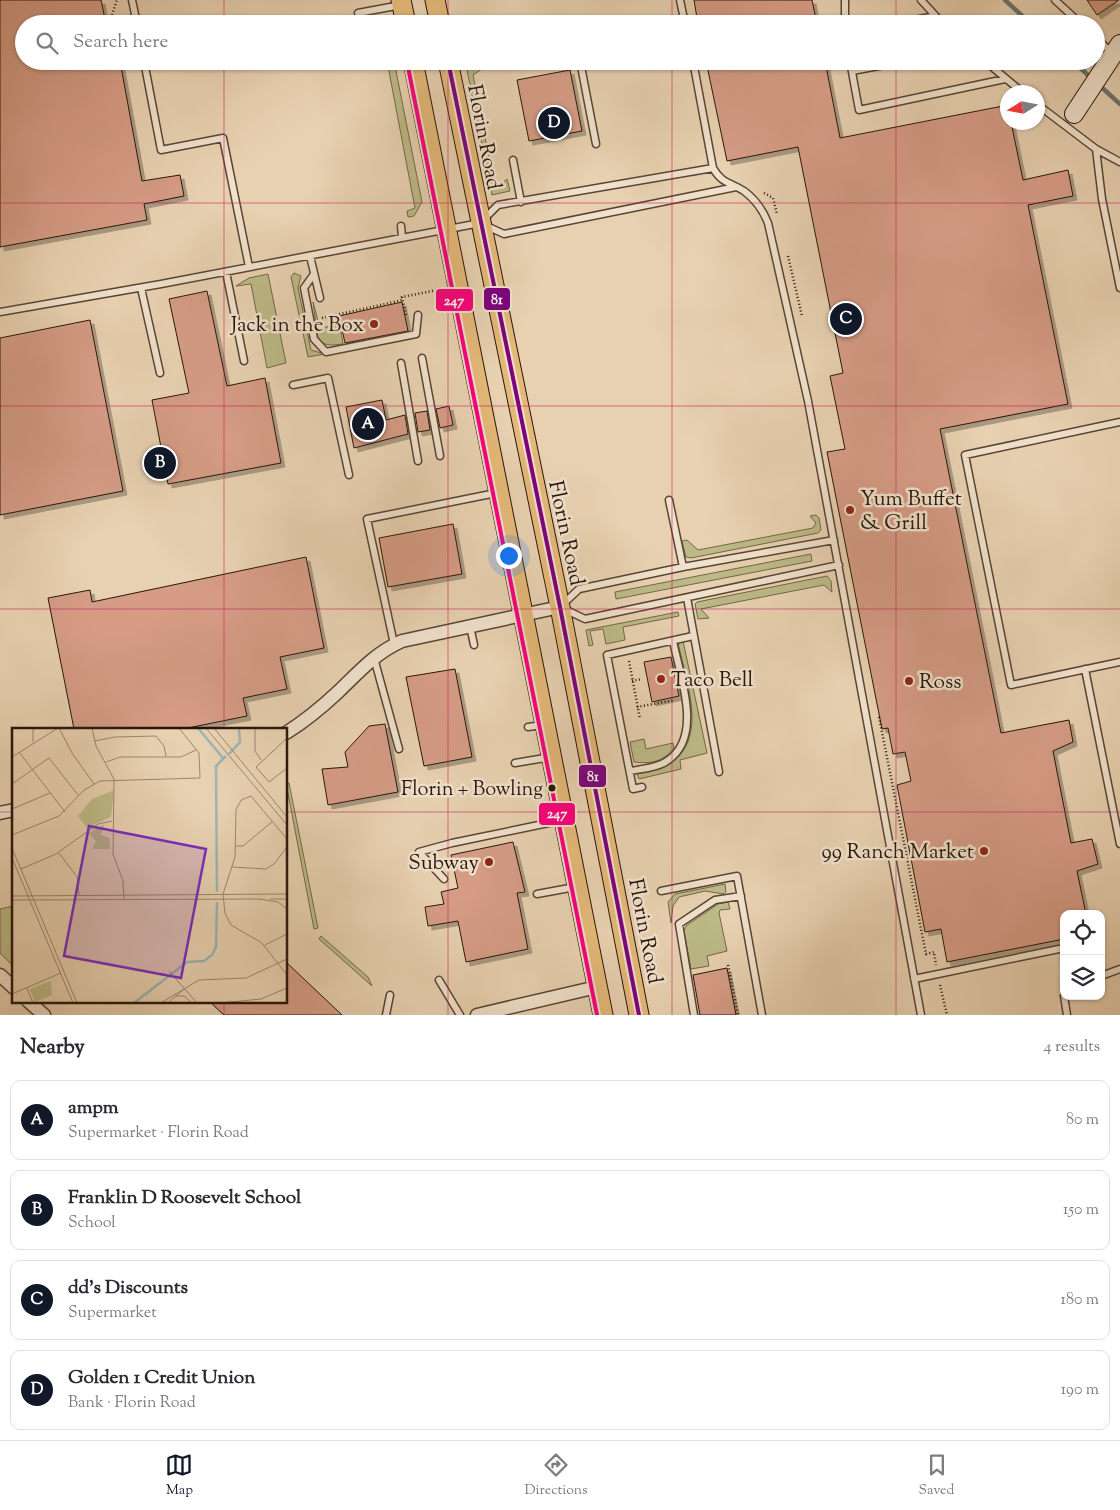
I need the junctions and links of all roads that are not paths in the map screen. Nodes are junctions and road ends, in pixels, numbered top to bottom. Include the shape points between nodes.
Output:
1 (132, 0) edge
2 (436, 0) edge
3 (680, 0) edge
4 (845, 0) edge
5 (921, 0) edge
6 (1055, 0) edge
7 (402, 2) edge
8 (358, 13) dead end
9 (134, 15) edge
10 (404, 15) edge
11 (438, 15) edge
12 (683, 15) edge
13 (845, 15) edge
14 (934, 15) edge
15 (1071, 15) edge
16 (1105, 43) edge
17 (1116, 49) edge
18 (1105, 66) edge
19 (146, 70) edge
20 (416, 70) edge
21 (450, 70) edge
22 (582, 70) edge
23 (695, 70) edge
24 (857, 70) edge
25 (995, 70) edge
26 (1102, 70) edge
27 (852, 71) joint
28 (1005, 79) junction
29 (1013, 85) edge
30 (1045, 108) edge
31 (1069, 120) junction
32 (596, 144) dead end
33 (1096, 149) junction
34 (513, 160) dead end
35 (1120, 162) edge
36 (713, 168) junction
37 (736, 187) junction
38 (521, 202) junction
39 (480, 223) junction
40 (401, 226) dead end
41 (448, 228) junction
42 (402, 237) junction
43 (310, 256) junction
44 (249, 267) junction
45 (226, 272) junction
46 (314, 274) junction
47 (142, 288) junction
48 (1120, 288) edge
49 (320, 298) dead end
50 (0, 312) edge
51 (418, 315) dead end
52 (422, 358) dead end
53 (244, 361) dead end
54 (401, 363) dead end
55 (160, 373) dead end
56 (294, 386) dead end
57 (1120, 422) edge
58 (440, 456) dead end
59 (418, 461) dead end
60 (349, 475) dead end
61 (499, 492) junction
62 (669, 500) dead end
63 (834, 540) junction
64 (839, 565) junction
65 (683, 567) junction
66 (687, 598) junction
67 (560, 607) junction
68 (522, 614) junction
69 (470, 626) junction
70 (694, 636) junction
71 (673, 640) junction
72 (394, 644) junction
73 (474, 645) dead end
74 (373, 656) junction
75 (1120, 662) edge
76 (1084, 669) junction
77 (288, 733) edge
78 (399, 749) dead end
79 (551, 757) junction
80 (515, 763) dead end
81 (630, 771) junction
82 (718, 772) dead end
83 (642, 787) dead end
84 (563, 820) junction
85 (1120, 844) edge
86 (444, 878) dead end
87 (576, 886) junction
88 (661, 890) dead end
89 (537, 894) dead end
90 (741, 896) junction
91 (1060, 949) edge
92 (1120, 969) edge
93 (0, 975) edge
94 (1105, 975) edge
95 (914, 979) junction
96 (439, 980) dead end
97 (12, 986) edge
98 (597, 987) junction
99 (390, 995) dead end
100 (1065, 1000) edge
101 (29, 1002) edge
102 (44, 1015) edge
103 (386, 1015) edge
104 (460, 1015) edge
105 (477, 1015) edge
106 (603, 1015) edge
107 (639, 1015) edge
108 (694, 1015) edge
109 (762, 1015) edge
110 (921, 1015) edge
111 (1066, 1015) edge

1 - 9 lane
2 - 11 main road
3 - 12 lane
4 - 13 lane
5 - 14 lane
6 - 15 lane
7 - 8 lane
7 - 10 main road
16 - 17 lane
17 - 18 street
19 - 44 lane via 161,150 223,138
20 - 41 main road
21 - 39 main road, Florin Road
22 - 32 lane
23 - 36 lane
24 - 27 lane
25 - 28 lane
26 - 31 street
27 - 28 lane via 859,110
28 - 29 lane
30 - 31 lane
31 - 33 lane
33 - 35 lane
33 - 48 lane via 1102,199
34 - 38 lane
36 - 37 lane via 719,178
36 - 38 lane
37 - 39 lane via 504,234
37 - 63 lane via 755,201 768,223 808,401
38 - 39 lane via 498,206
39 - 41 lane
39 - 67 main road, Florin Road
40 - 42 lane
41 - 42 lane
41 - 61 main road
42 - 43 lane
43 - 44 lane
43 - 46 lane
44 - 45 lane
45 - 47 lane
45 - 53 lane
46 - 49 lane
46 - 51 lane via 304,288 314,339 326,352 416,334
47 - 50 lane
47 - 55 lane
52 - 58 lane
54 - 59 lane
56 - 60 lane via 328,378
57 - 76 lane via 965,455 1011,685
61 - 68 main road
61 - 72 lane via 368,519
62 - 65 lane
63 - 64 lane
63 - 65 lane
64 - 66 lane
64 - 95 lane
65 - 67 lane via 579,589
66 - 67 lane via 585,620
66 - 70 lane
67 - 68 street
67 - 107 main road, Florin Road
68 - 69 street
68 - 79 main road via 536,726
69 - 72 street
69 - 73 lane
70 - 71 lane
70 - 82 lane
71 - 81 lane via 688,720 685,740 667,762
71 - 81 lane via 607,655
72 - 74 street
74 - 77 street via 314,714
74 - 78 lane
75 - 76 lane
76 - 85 lane
79 - 80 lane
79 - 84 main road
81 - 83 lane via 633,789
84 - 86 lane via 419,852
84 - 87 main road
87 - 89 lane
87 - 98 main road
88 - 90 lane via 737,876
90 - 108 lane via 715,900 679,924
90 - 109 lane
91 - 95 lane
92 - 94 lane
93 - 97 street
95 - 110 lane
96 - 104 lane
98 - 105 street
98 - 106 main road
99 - 103 lane
100 - 111 lane
101 - 102 street

